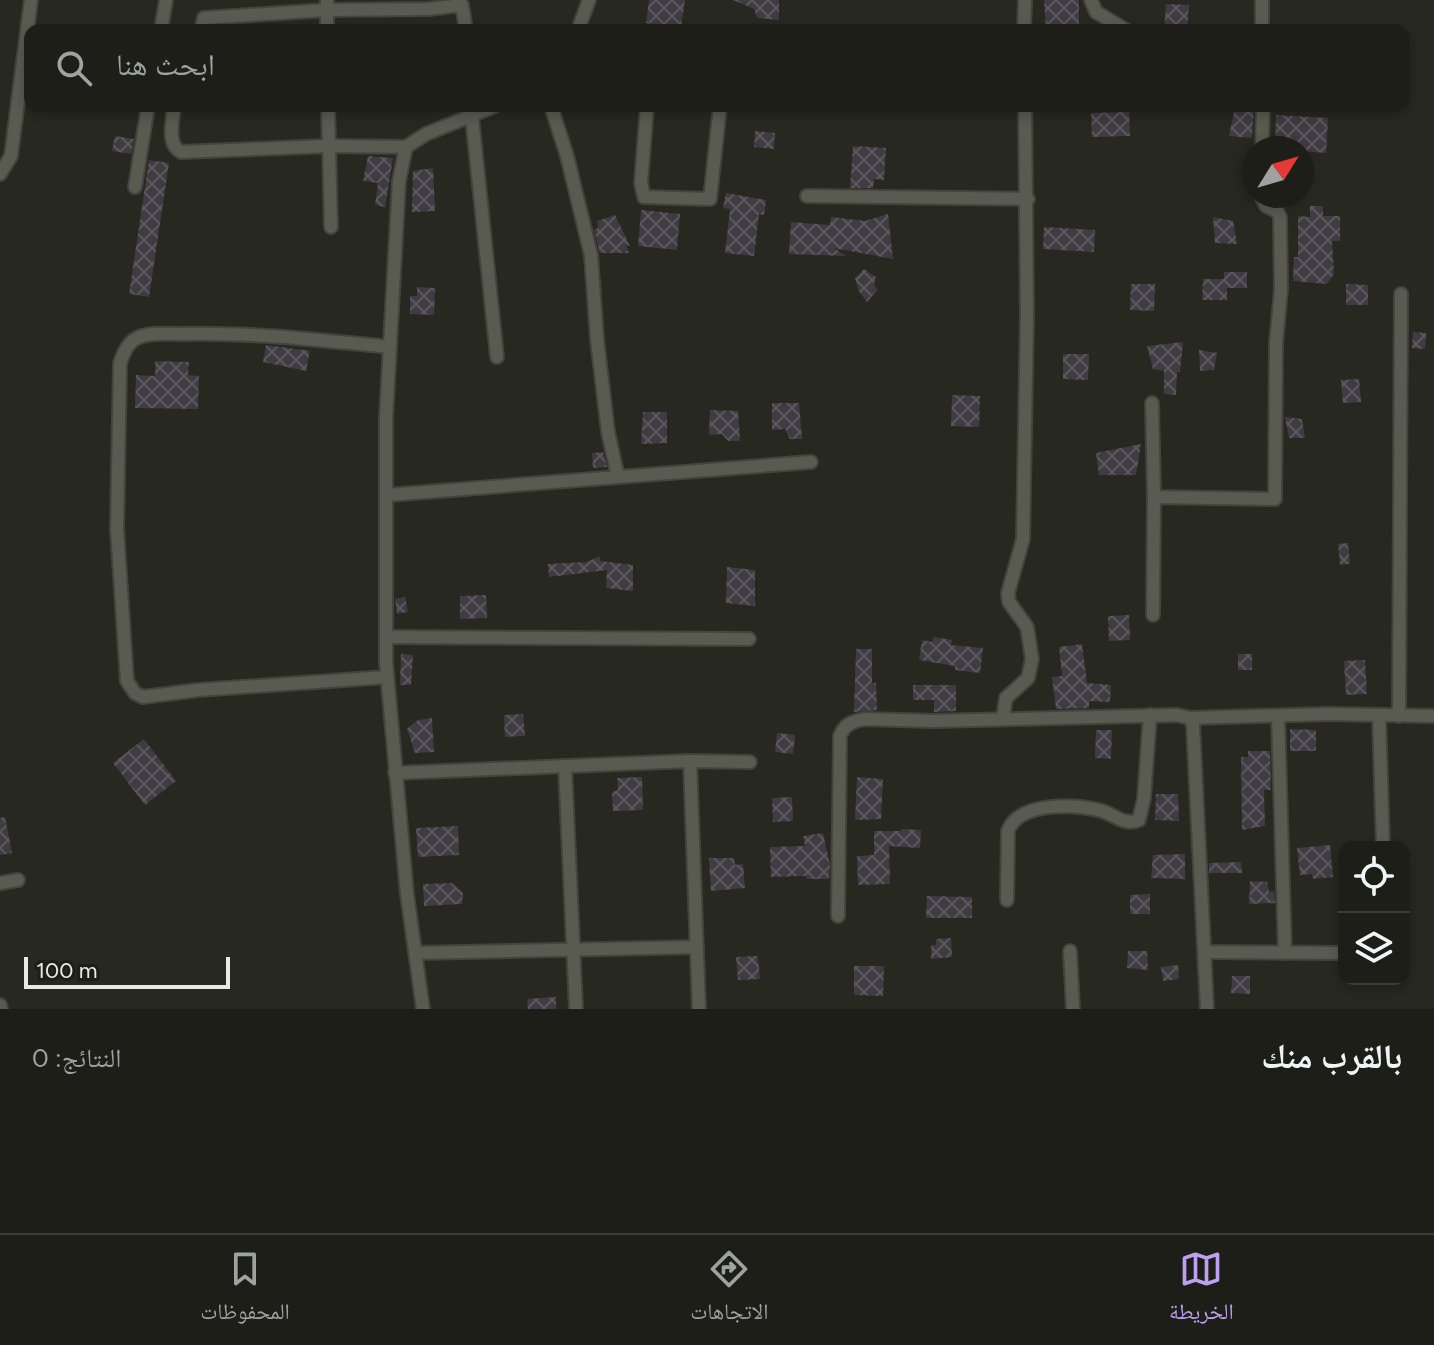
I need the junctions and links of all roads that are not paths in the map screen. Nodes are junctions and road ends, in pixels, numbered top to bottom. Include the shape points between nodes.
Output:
1 (31, 0) edge
2 (166, 0) edge
3 (589, 0) edge
4 (1025, 0) edge
5 (1091, 0) edge
6 (1262, 0) edge
7 (327, 5) edge
8 (28, 24) edge
9 (162, 24) edge
10 (202, 24) edge
11 (465, 24) edge
12 (580, 24) edge
13 (1024, 24) edge
14 (1116, 24) edge
15 (1262, 24) edge
16 (24, 55) edge
17 (147, 112) edge
18 (174, 112) edge
19 (328, 112) edge
20 (482, 112) edge
21 (553, 112) edge
22 (647, 112) edge
23 (719, 112) edge
24 (1025, 112) edge
25 (1263, 112) edge
26 (472, 117) junction
27 (1262, 136) edge
28 (329, 146) junction
29 (406, 147) junction
30 (0, 174) edge
31 (135, 187) dead end
32 (807, 196) dead end
33 (1028, 199) junction
34 (1270, 208) edge
35 (331, 227) dead end
36 (1401, 294) dead end
37 (390, 347) junction
38 (497, 357) dead end
39 (1152, 403) dead end
40 (811, 462) dead end
41 (618, 477) junction
42 (387, 495) junction
43 (1154, 497) junction
44 (1153, 615) dead end
45 (386, 637) junction
46 (749, 639) dead end
47 (387, 677) junction
48 (1150, 715) junction
49 (1379, 715) junction
50 (1278, 716) junction
51 (1399, 716) junction
52 (1434, 716) edge
53 (1003, 718) junction
54 (1190, 718) junction
55 (690, 761) junction
56 (750, 762) dead end
57 (565, 766) junction
58 (395, 773) junction
59 (1383, 841) edge
60 (18, 880) dead end
61 (0, 883) edge
62 (1007, 900) dead end
63 (838, 916) dead end
64 (697, 947) junction
65 (574, 948) junction
66 (1070, 951) dead end
67 (1205, 952) junction
68 (416, 953) junction
69 (1285, 953) junction
70 (1338, 953) edge
71 (423, 1009) edge
72 (576, 1009) edge
73 (699, 1009) edge
74 (1073, 1009) edge
75 (1207, 1009) edge

1 - 8 street
2 - 9 street
3 - 12 street
4 - 13 street
5 - 14 street via 1096,12
6 - 15 street
7 - 10 street via 204,18
7 - 11 street via 462,5
16 - 30 street via 11,156
17 - 31 street
18 - 28 street via 172,144 181,152
19 - 28 street
20 - 26 street
21 - 41 street via 591,255 608,432
22 - 23 street via 644,197 710,199
24 - 33 street
25 - 27 street
26 - 29 street
26 - 38 street
28 - 29 street
28 - 35 street
29 - 37 street via 399,181
32 - 33 street
33 - 53 street via 1023,539 1008,593 1027,627 1032,659 1028,678 1006,698
34 - 43 street via 1280,217 1275,499
36 - 51 street
37 - 42 street
37 - 47 street via 255,335 138,337 120,363 117,529 127,681 135,693 143,697
39 - 43 street
40 - 41 street
41 - 42 street
42 - 45 street
43 - 44 street
45 - 46 street
45 - 47 street
47 - 58 street
48 - 53 street
48 - 54 street
48 - 62 street via 1139,820 1126,822 1102,811 1067,807 1019,815 1008,831
49 - 50 street
49 - 51 street
49 - 59 street
50 - 54 street
50 - 69 street
51 - 52 street
53 - 63 street via 864,719 844,727 838,763
54 - 67 street
55 - 56 street
55 - 57 street
55 - 64 street
57 - 58 street
57 - 65 street
58 - 68 street
60 - 61 street
64 - 65 street
64 - 73 street
65 - 68 street
65 - 72 street
66 - 74 street
67 - 69 street
67 - 75 street
68 - 71 street
69 - 70 street

